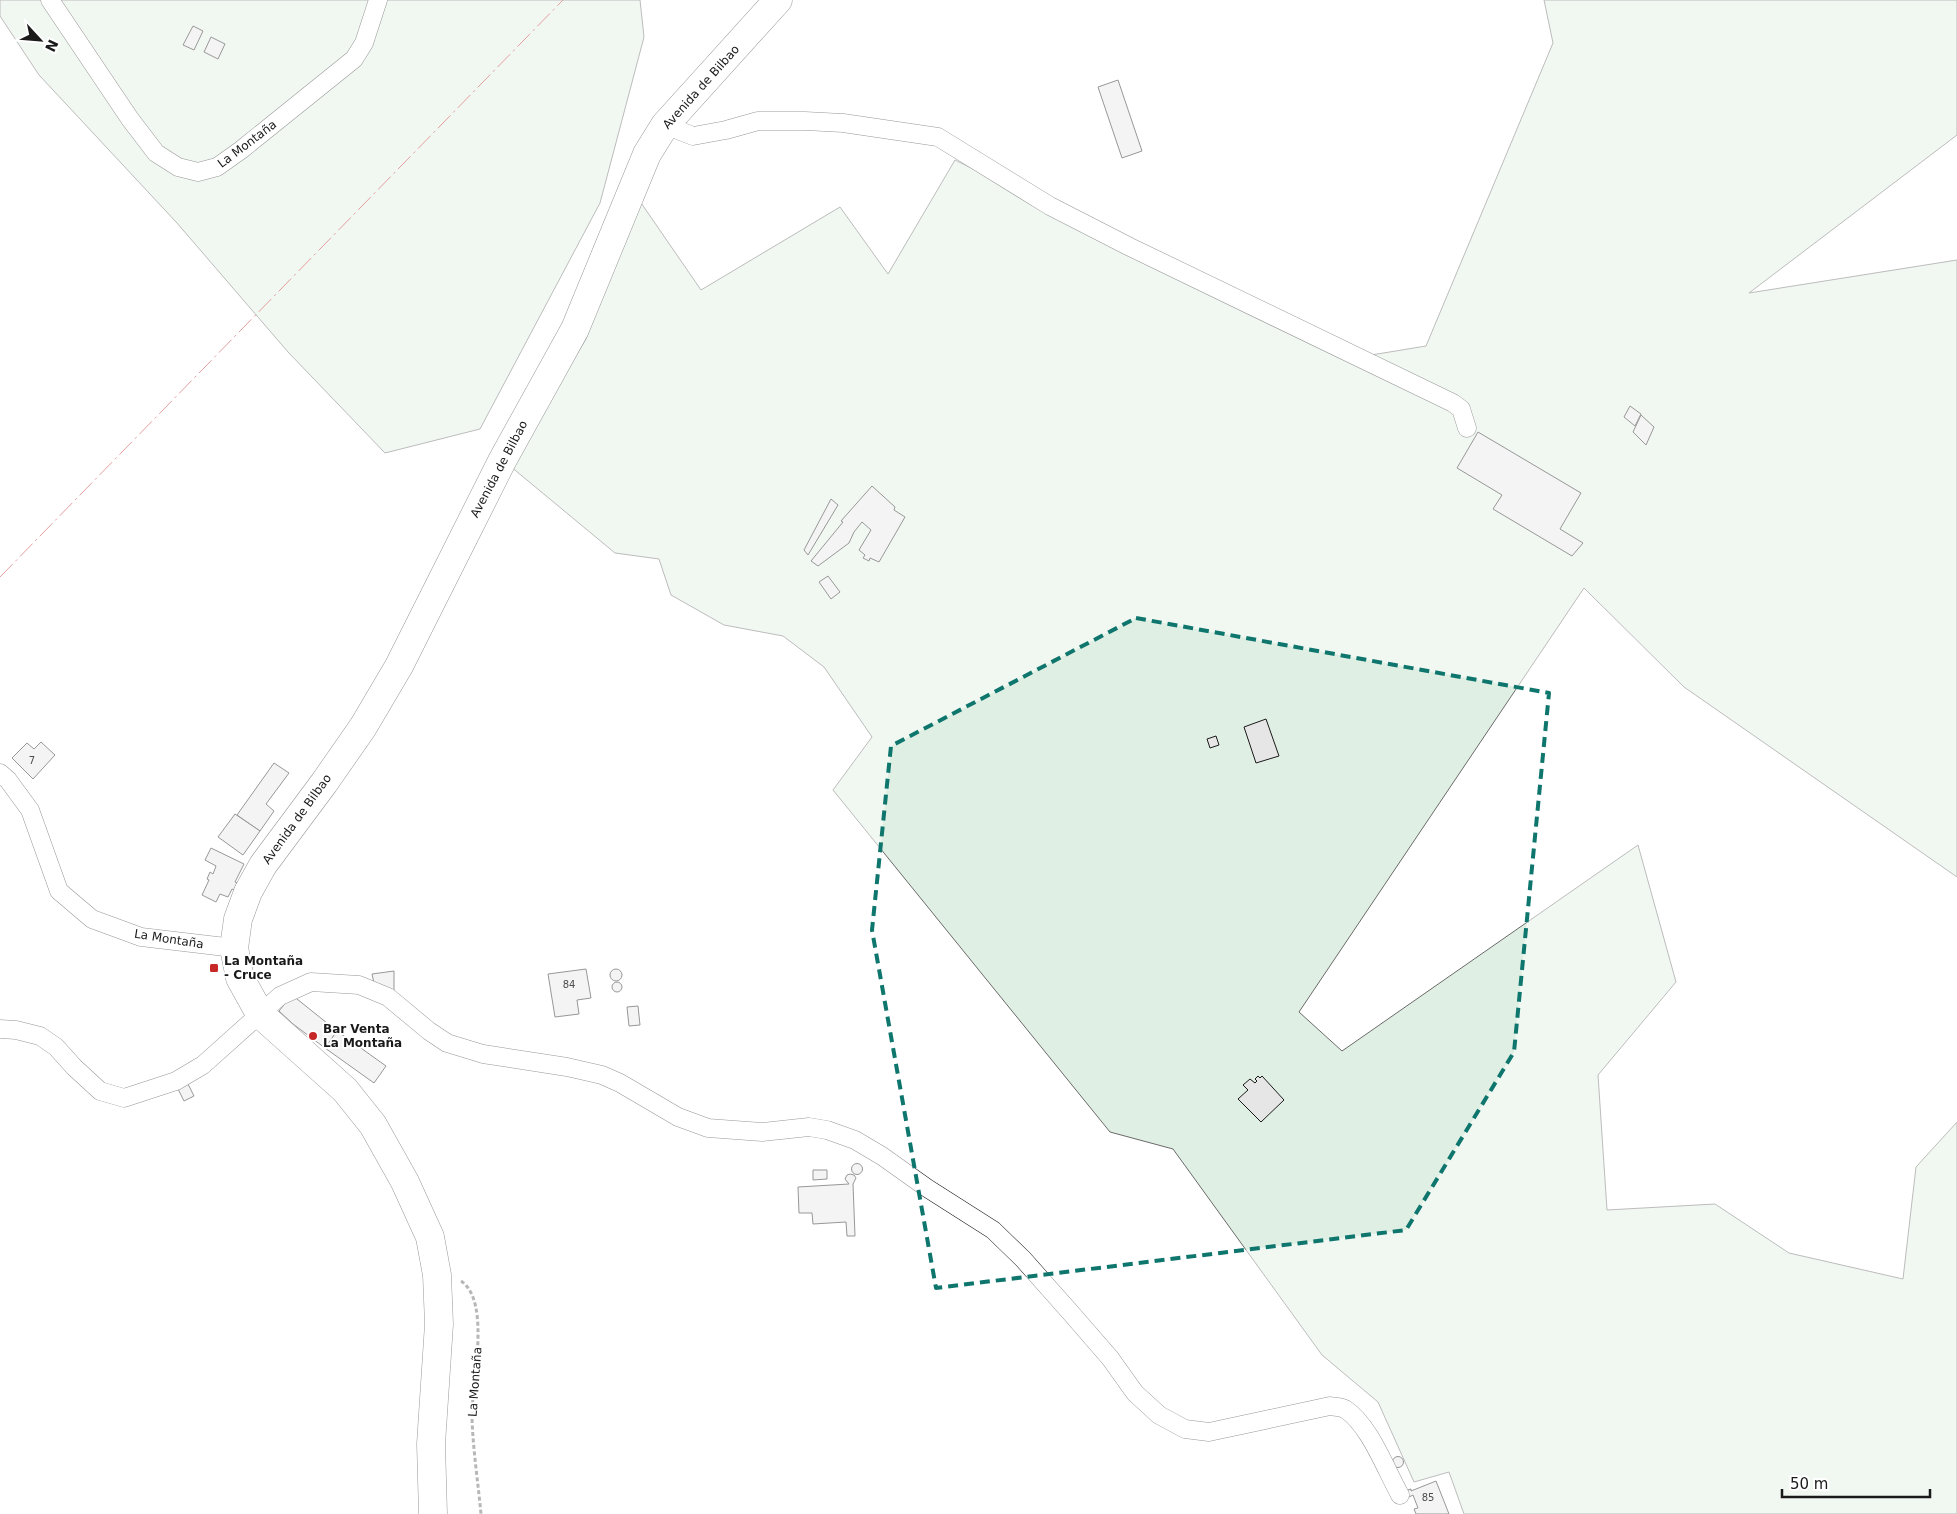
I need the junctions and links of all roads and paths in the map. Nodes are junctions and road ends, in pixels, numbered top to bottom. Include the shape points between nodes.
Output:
1 (50, 0) edge
2 (378, 0) edge
3 (778, 0) edge
4 (665, 125) junction
5 (1467, 428) dead end
6 (0, 773) edge
7 (234, 948) junction
8 (260, 1014) junction
9 (0, 1029) edge
10 (437, 1275) junction
11 (1400, 1495) dead end
12 (433, 1514) edge
13 (481, 1514) edge

1 - 2 street, La Montaña via 156,153 178,167 198,172 217,167 241,150 354,60 364,43
3 - 4 highway, Avenida de Bilbao
4 - 5 street via 693,136 758,121 805,121 938,137 1068,215 1453,403 1461,409
4 - 7 highway, Avenida de Bilbao via 647,154 575,329 502,461 399,666 335,767 263,865 238,919
6 - 7 street, La Montaña via 30,810 59,891 92,919 141,937
7 - 8 highway via 240,978
8 - 9 street via 203,1065 176,1081 124,1098 100,1091 56,1047 40,1036
8 - 10 highway via 345,1090 373,1125 405,1182 430,1238
8 - 11 street via 280,996 311,982 359,985 388,997 447,1043 483,1054 602,1075 678,1117 708,1128 762,1132 809,1127 855,1140 993,1230 1023,1259 1110,1358 1136,1393 1159,1415 1185,1429 1208,1432 1330,1406 1344,1408 1368,1435
10 - 12 highway via 439,1324 431,1444
10 - 13 path, La Montaña via 460,1280 474,1297 478,1335 472,1421

